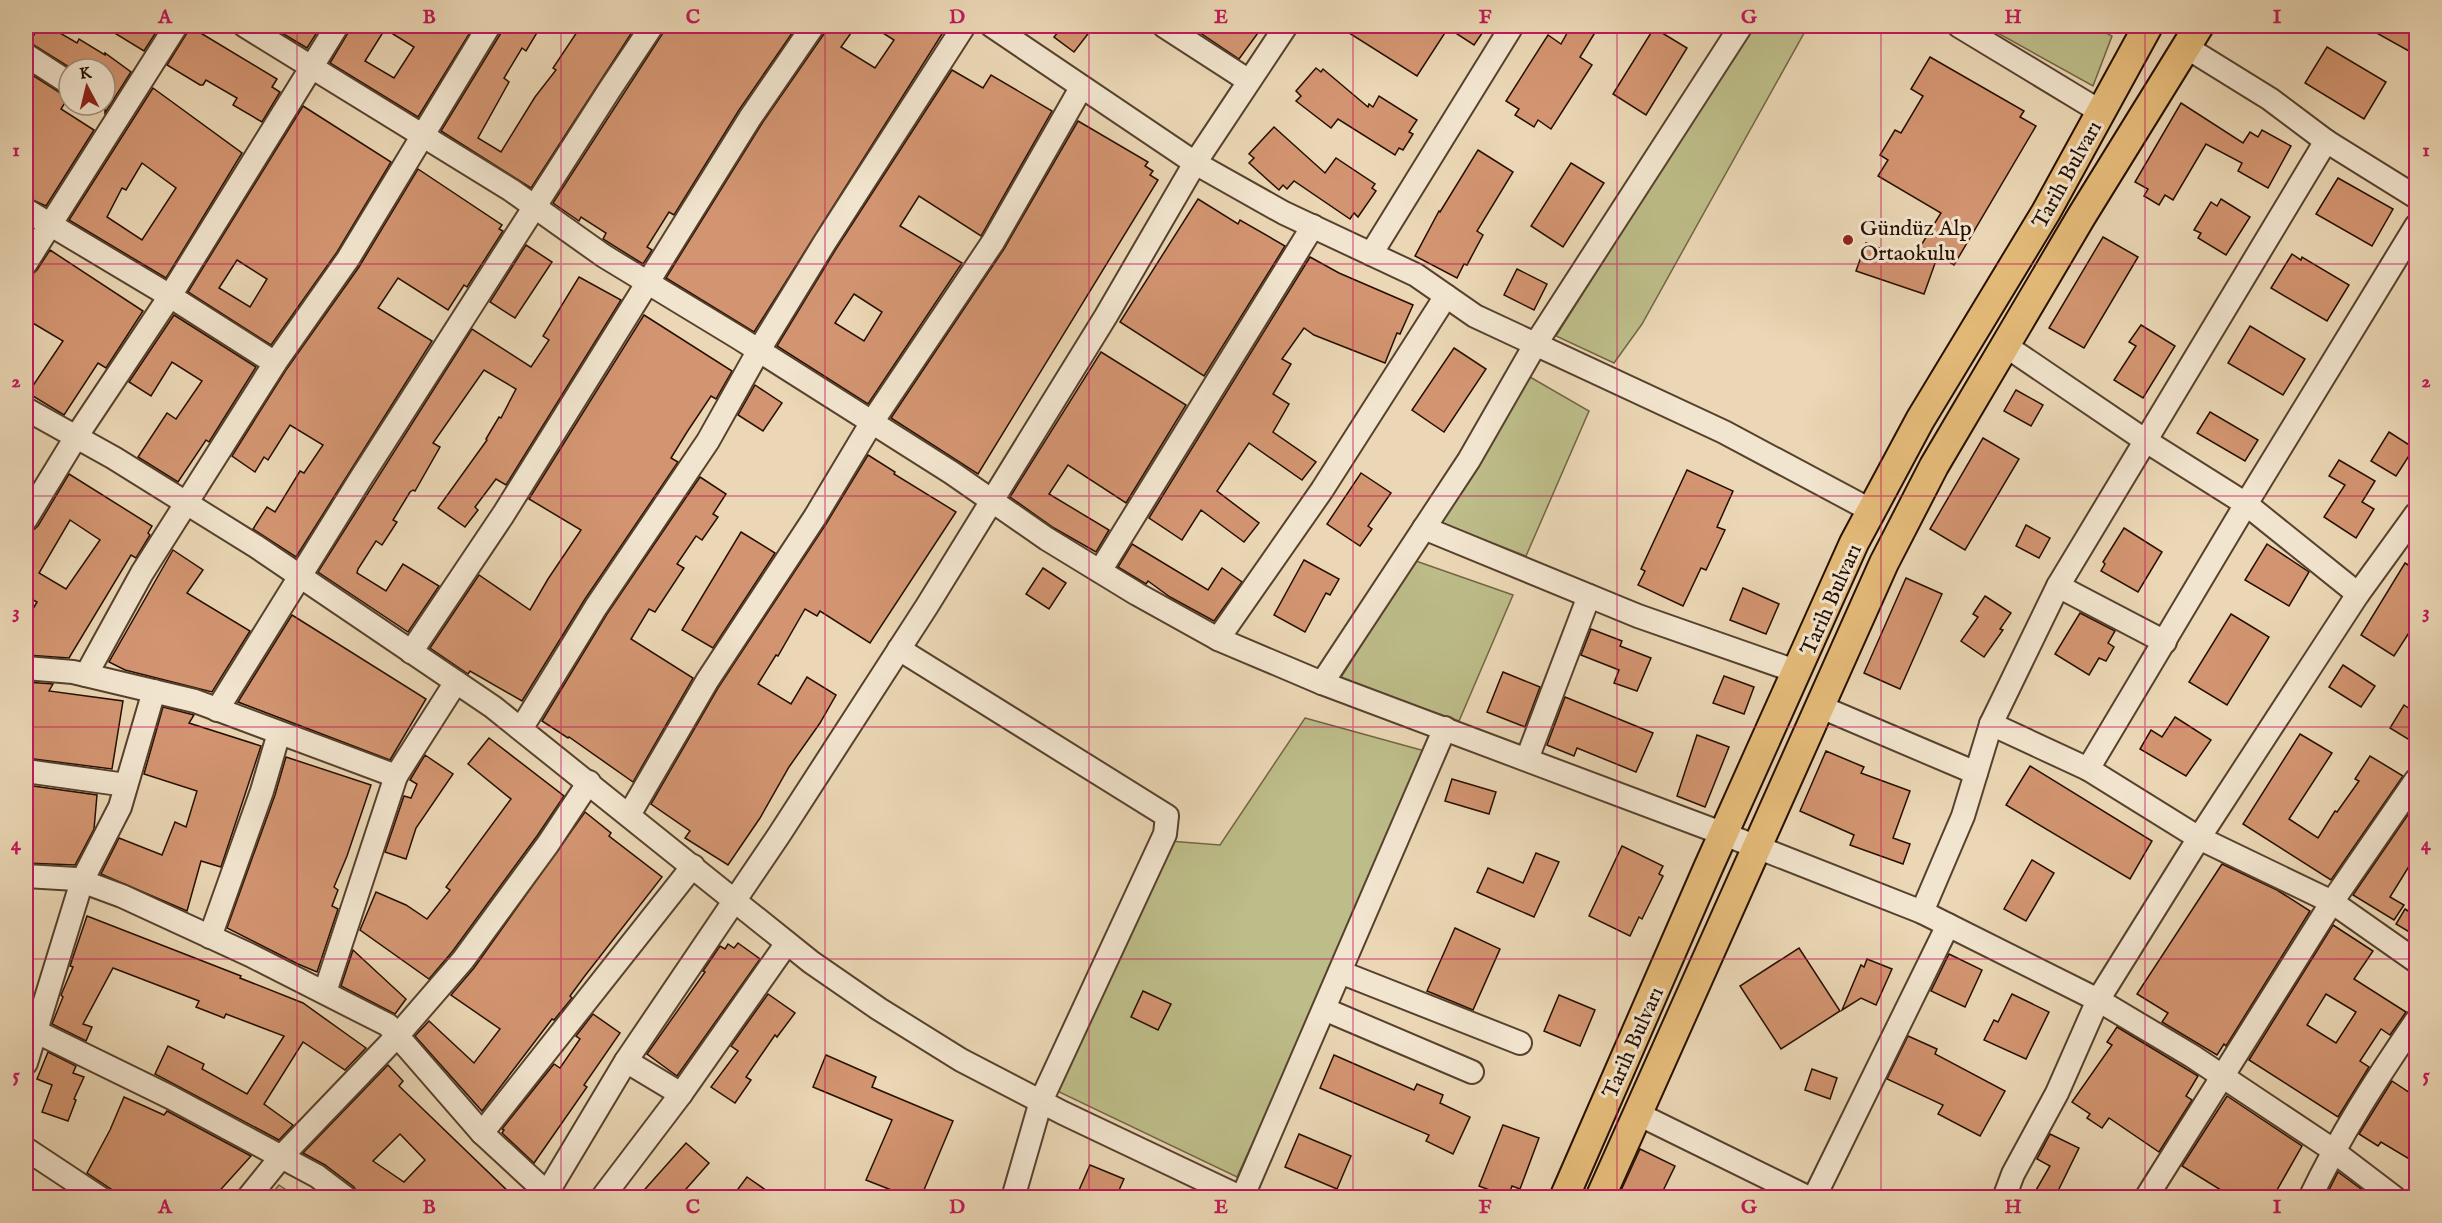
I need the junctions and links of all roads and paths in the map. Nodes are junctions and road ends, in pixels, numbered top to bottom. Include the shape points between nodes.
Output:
1 (176, 26) edge
2 (245, 26) edge
3 (337, 26) edge
4 (489, 26) edge
5 (652, 26) edge
6 (813, 26) edge
7 (964, 26) edge
8 (992, 26) edge
9 (1164, 26) edge
10 (1286, 26) edge
11 (1512, 26) edge
12 (1741, 26) edge
13 (1959, 26) edge
14 (2147, 26) edge
15 (2193, 36) edge
16 (26, 55) edge
17 (311, 65) junction
18 (57, 75) edge
19 (1249, 81) junction
20 (1081, 88) junction
21 (117, 102) edge
22 (2101, 112) junction
23 (107, 117) edge
24 (423, 135) junction
25 (2326, 141) junction
26 (1194, 163) junction
27 (2416, 197) edge
28 (535, 207) junction
29 (26, 210) edge
30 (50, 225) junction
31 (1313, 226) junction
32 (2416, 226) edge
33 (1371, 254) junction
34 (26, 263) edge
35 (648, 283) junction
36 (170, 296) junction
37 (1446, 296) junction
38 (1535, 345) junction
39 (2006, 346) junction
40 (759, 350) junction
41 (274, 363) junction
42 (26, 409) edge
43 (872, 422) junction
44 (76, 437) junction
45 (2146, 441) junction
46 (992, 500) junction
47 (187, 503) junction
48 (2246, 504) junction
49 (1872, 511) junction
50 (2416, 514) edge
51 (26, 519) edge
52 (1424, 528) junction
53 (1100, 571) junction
54 (300, 576) junction
55 (2058, 586) junction
56 (2358, 594) junction
57 (1589, 596) junction
58 (1218, 639) junction
59 (2165, 642) junction
60 (899, 649) junction
61 (411, 652) junction
62 (26, 668) edge
63 (1798, 672) junction
64 (86, 675) junction
65 (456, 682) junction
66 (1322, 683) junction
67 (154, 691) junction
68 (1821, 707) junction
69 (217, 710) junction
70 (1991, 724) junction
71 (1445, 728) junction
72 (521, 729) junction
73 (279, 734) junction
74 (1527, 759) junction
75 (2088, 769) junction
76 (26, 771) edge
77 (1976, 773) junction
78 (396, 776) junction
79 (2416, 780) edge
80 (589, 782) junction
81 (126, 785) junction
82 (629, 815) junction
83 (1724, 834) junction
84 (2199, 838) junction
85 (1756, 846) junction
86 (693, 866) junction
87 (26, 876) edge
88 (82, 881) junction
89 (735, 901) junction
90 (2332, 902) junction
91 (1922, 912) junction
92 (1948, 925) junction
93 (210, 937) junction
94 (787, 943) junction
95 (2416, 961) edge
96 (1340, 972) junction
97 (325, 992) junction
98 (2098, 1000) junction
99 (1324, 1009) junction
100 (2416, 1021) edge
101 (35, 1031) junction
102 (399, 1035) junction
103 (1520, 1043) dead end
104 (626, 1061) junction
105 (26, 1063) edge
106 (1472, 1072) dead end
107 (2224, 1077) junction
108 (681, 1094) junction
109 (1041, 1101) junction
110 (1638, 1114) junction
111 (482, 1133) junction
112 (26, 1149) edge
113 (2333, 1150) junction
114 (281, 1157) junction
115 (547, 1196) edge
116 (100, 1197) edge
117 (248, 1197) edge
118 (346, 1197) edge
119 (602, 1197) edge
120 (1013, 1197) edge
121 (1242, 1197) edge
122 (1564, 1197) edge
123 (1600, 1197) edge
124 (1809, 1197) edge
125 (1814, 1197) edge
126 (2004, 1197) edge
127 (2146, 1197) edge
128 (2310, 1197) edge
129 (2394, 1197) edge

1 - 21 street
2 - 17 street
3 - 17 street
4 - 24 street
5 - 28 street
6 - 35 street via 750,118
7 - 40 street
8 - 20 street
9 - 19 street
10 - 19 street
11 - 33 street
12 - 38 street
13 - 22 street
14 - 22 main road, Tarih Bulvarı
15 - 25 street
15 - 39 main road
16 - 18 street
17 - 24 street
17 - 36 street
19 - 26 street
20 - 26 street
20 - 43 street via 993,242
22 - 49 main road, Tarih Bulvarı via 2046,212 1920,420
23 - 30 street
24 - 28 street
24 - 41 street via 348,259
25 - 27 street
25 - 45 street
26 - 31 street
26 - 46 street via 1106,316
28 - 35 street
28 - 54 street
29 - 30 street
30 - 34 street
30 - 36 street
31 - 33 street
31 - 53 street
32 - 48 street
33 - 37 street via 1416,275
35 - 40 street
35 - 61 street via 503,515
36 - 41 street
36 - 44 street
37 - 38 street via 1475,316
37 - 58 street via 1322,490
38 - 49 street via 1724,432
38 - 52 street via 1469,460
39 - 45 street
39 - 68 main road via 1934,466 1884,563
40 - 43 street
40 - 72 street via 708,441 596,607
41 - 47 street
42 - 44 street
43 - 46 street
43 - 82 street via 707,681
44 - 47 street
44 - 51 street
45 - 48 street
45 - 55 street
46 - 53 street
46 - 60 street
47 - 54 street
47 - 64 street via 142,573
48 - 56 street
48 - 59 street
49 - 63 main road, Tarih Bulvarı
50 - 56 street
52 - 57 street
52 - 66 street
53 - 58 street
54 - 61 street
54 - 69 street
55 - 59 street
55 - 70 street
56 - 84 street
57 - 63 street
57 - 74 street
58 - 66 street
59 - 75 street
60 - 89 street
60 - 109 street via 1167,816 1165,834
61 - 65 street
62 - 64 street
63 - 83 main road, Tarih Bulvarı
64 - 67 street
65 - 72 street
65 - 78 street
66 - 71 street
67 - 69 street
67 - 81 street
68 - 77 street
68 - 85 main road
69 - 73 street
70 - 75 street
70 - 77 street
71 - 74 street
71 - 96 street
72 - 80 street
73 - 78 street
73 - 93 street
74 - 83 street
75 - 84 street
76 - 81 street
77 - 91 street via 1963,816
78 - 97 street
79 - 90 street
80 - 82 street
80 - 102 street via 463,960
81 - 88 street via 120,807
82 - 86 street
83 - 85 street
83 - 122 main road, Tarih Bulvarı
84 - 90 street
84 - 98 street
85 - 91 street
85 - 110 main road
86 - 89 street
86 - 111 street
87 - 88 street
88 - 93 street
88 - 101 street
89 - 94 street
89 - 104 street
90 - 95 street
90 - 107 street
91 - 92 street
92 - 98 street
92 - 125 street
93 - 97 street
94 - 108 street
94 - 109 street via 860,996 961,1060
96 - 99 street
96 - 103 street
97 - 102 street via 388,1025
98 - 107 street
98 - 126 street via 2057,1094
99 - 106 street
99 - 121 street
100 - 113 street
101 - 105 street
101 - 114 street
102 - 111 street
102 - 114 street
104 - 108 street
104 - 115 street
107 - 113 street
107 - 127 street
108 - 119 street
109 - 120 street
109 - 121 street
110 - 123 main road
110 - 124 street
111 - 115 street
112 - 116 street
113 - 128 street
113 - 129 street
114 - 117 street
114 - 118 street

